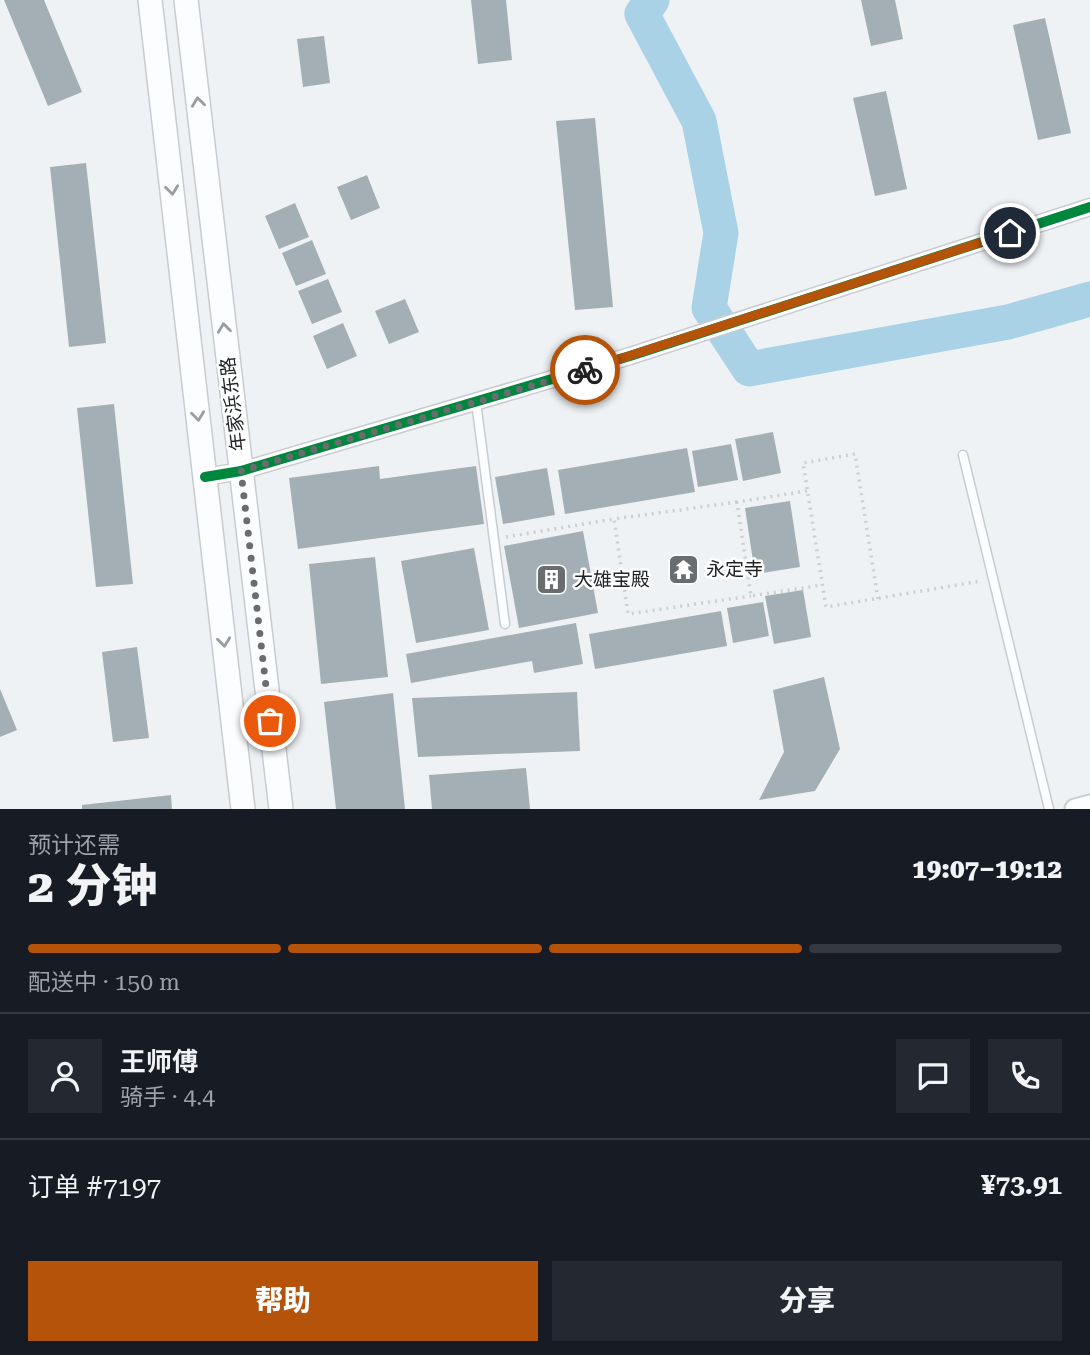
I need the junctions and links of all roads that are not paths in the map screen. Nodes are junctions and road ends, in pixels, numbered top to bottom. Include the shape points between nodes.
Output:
1 (150, 0) edge
2 (186, 0) edge
3 (1090, 207) edge
4 (476, 402) junction
5 (964, 454) dead end
6 (241, 471) junction
7 (205, 477) junction
8 (505, 624) dead end
9 (1090, 805) edge
10 (243, 809) edge
11 (281, 809) edge
12 (1049, 809) edge
13 (1075, 809) edge

1 -> 7 main road, 年家浜东路
6 -> 2 main road, 年家浜东路
3 - 4 street
4 - 6 street
4 - 8 lane
5 - 12 lane
6 - 7 street
6 - 11 main road, 年家浜东路
7 -> 10 main road, 年家浜东路
9 - 13 street

